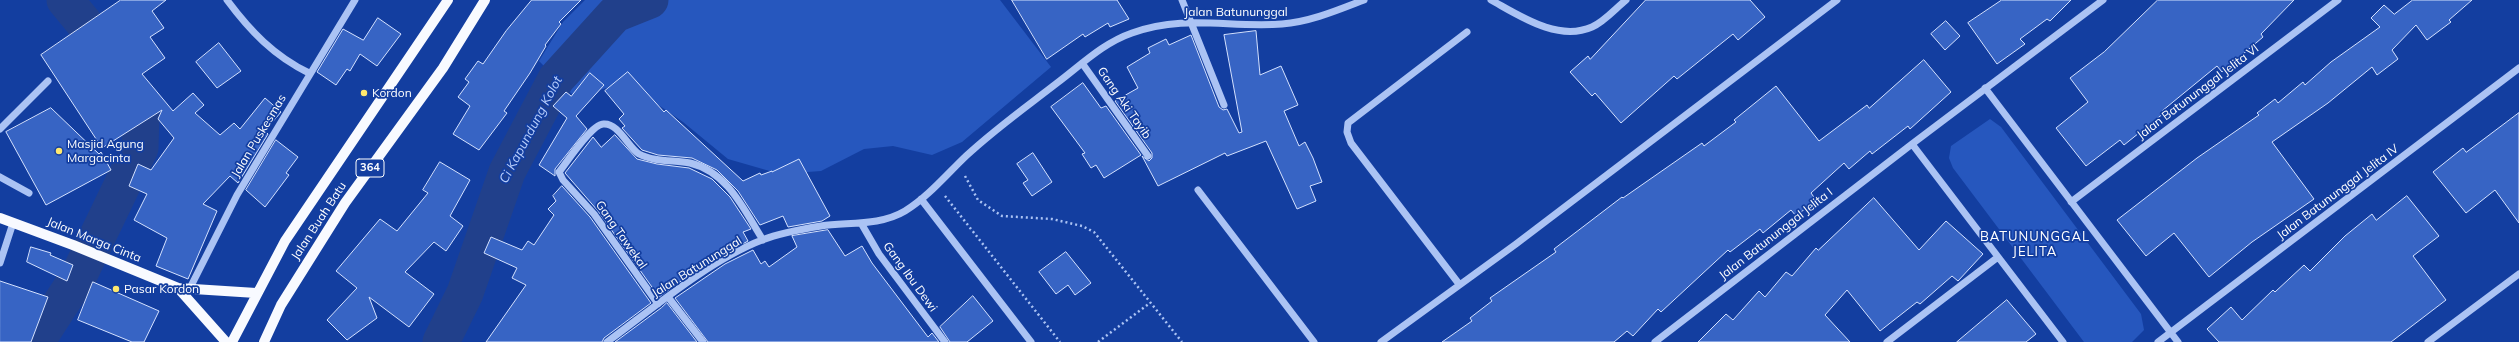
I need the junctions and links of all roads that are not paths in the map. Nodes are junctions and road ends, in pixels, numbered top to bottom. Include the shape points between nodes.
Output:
1 (227, 0) edge
2 (355, 0) edge
3 (448, 0) edge
4 (484, 0) edge
5 (1182, 0) edge
6 (1364, 0) edge
7 (1491, 0) edge
8 (1626, 0) edge
9 (1837, 0) edge
10 (2103, 0) edge
11 (2338, 0) edge
12 (1190, 21) junction
13 (1467, 32) dead end
14 (1082, 64) junction
15 (2519, 68) edge
16 (309, 74) junction
17 (48, 81) dead end
18 (1985, 88) junction
19 (1224, 105) dead end
20 (0, 129) edge
21 (1912, 144) junction
22 (1148, 156) dead end
23 (0, 177) edge
24 (1198, 190) dead end
25 (28, 193) dead end
26 (921, 199) junction
27 (2071, 202) junction
28 (0, 218) edge
29 (13, 223) junction
30 (861, 223) junction
31 (763, 240) junction
32 (1998, 257) junction
33 (0, 263) edge
34 (2519, 274) edge
35 (1459, 284) junction
36 (178, 288) junction
37 (190, 288) junction
38 (256, 293) junction
39 (668, 297) junction
40 (658, 304) junction
41 (2170, 332) junction
42 (226, 342) edge
43 (232, 342) edge
44 (264, 342) edge
45 (607, 342) edge
46 (703, 342) edge
47 (945, 342) edge
48 (1032, 342) edge
49 (1314, 342) edge
50 (1381, 342) edge
51 (1655, 342) edge
52 (1887, 342) edge
53 (2063, 342) edge
54 (2158, 342) edge
55 (2178, 342) edge
56 (2428, 342) edge

1 - 16 street via 258,38 277,54
2 - 16 street, Jalan Puskesmas
3 - 38 main road, Jalan Buah Batu / 364 via 285,241
4 - 44 main road, Jalan Buah Batu / 364 via 443,68 345,203 281,305
5 - 12 street
6 - 12 street, Jalan Batununggal via 1329,14 1295,23 1240,24
7 - 8 street via 1565,33 1593,27
9 - 35 street via 1516,244
10 - 18 street, Jalan Batununggal Jelita I
11 - 27 street, Jalan Batununggal Jelita VI
12 - 14 street, Jalan Batununggal via 1130,33 1101,48
12 - 19 street
13 - 35 street via 1348,123 1347,132 1351,143
14 - 22 street, Gang Aki Tayib
14 - 26 street, Jalan Batununggal via 994,130
15 - 41 street, Jalan Batununggal Jelita IV
16 - 37 street, Jalan Puskesmas via 237,194
17 - 20 street
18 - 21 street, Jalan Batununggal Jelita I
18 - 27 street
21 - 32 street
21 - 51 street, Jalan Batununggal Jelita I
23 - 25 street
24 - 49 street
26 - 30 street, Jalan Batununggal via 904,212 886,219
26 - 48 street
27 - 41 street
28 - 29 main road, Jalan Marga Cinta
29 - 33 street
29 - 36 main road, Jalan Marga Cinta
30 - 31 street, Jalan Batununggal via 821,226
30 - 47 street, Gang Ibu Dewi via 879,254
31 - 39 street, Jalan Batununggal via 731,255
31 - 40 street, Gang Tawekal via 724,181 692,164 652,158 639,153 614,127 606,124 596,126 559,172 563,180 590,209
32 - 52 street
32 - 53 street
34 - 56 street
35 - 50 street
36 - 37 main road, Jalan Marga Cinta
36 - 42 main road, Jalan Marga Cinta
37 - 38 main road, Jalan Marga Cinta
38 - 43 main road, Jalan Buah Batu / 364
39 - 40 street, Jalan Batununggal
39 - 46 street
40 - 45 street, Jalan Batununggal
41 - 54 street, Jalan Batununggal Jelita IV
41 - 55 street

